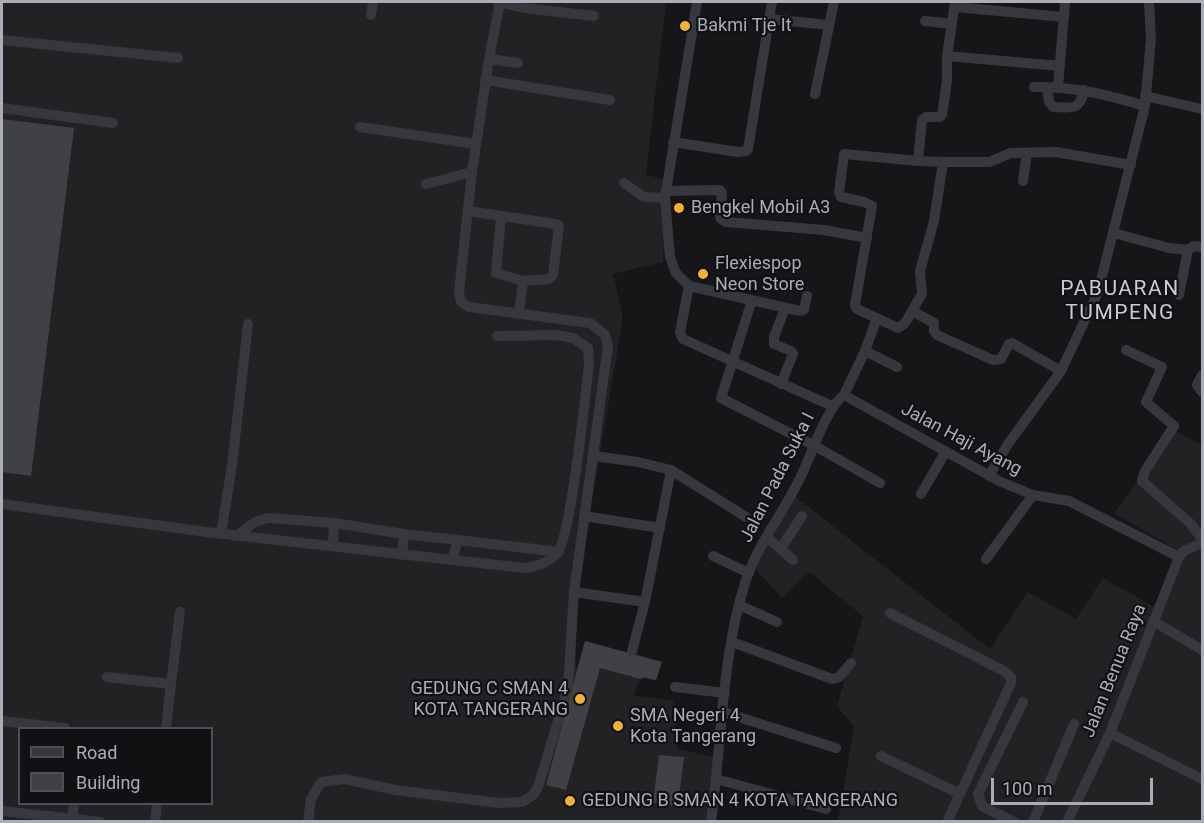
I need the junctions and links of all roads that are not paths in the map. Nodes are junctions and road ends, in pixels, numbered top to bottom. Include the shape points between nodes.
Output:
1 (373, 2) edge
2 (499, 2) edge
3 (697, 2) edge
4 (772, 2) edge
5 (834, 2) edge
6 (1065, 2) edge
7 (1149, 2) edge
8 (955, 4) edge
9 (371, 15) dead end
10 (594, 16) dead end
11 (1064, 17) junction
12 (769, 19) junction
13 (925, 21) dead end
14 (952, 24) junction
15 (829, 25) junction
16 (2, 40) edge
17 (947, 56) junction
18 (178, 58) dead end
19 (489, 58) junction
20 (518, 63) dead end
21 (1060, 66) junction
22 (485, 80) junction
23 (1034, 87) dead end
24 (1053, 87) junction
25 (1084, 90) junction
26 (815, 94) dead end
27 (610, 100) dead end
28 (1145, 101) junction
29 (2, 108) edge
30 (1203, 109) edge
31 (113, 123) dead end
32 (360, 127) dead end
33 (673, 142) junction
34 (476, 144) junction
35 (1027, 153) junction
36 (918, 161) junction
37 (943, 162) junction
38 (1131, 165) junction
39 (472, 172) junction
40 (1023, 181) dead end
41 (624, 183) dead end
42 (426, 184) dead end
43 (666, 195) junction
44 (468, 211) junction
45 (501, 217) junction
46 (1114, 233) junction
47 (867, 238) junction
48 (1203, 247) edge
49 (1188, 250) junction
50 (523, 281) junction
51 (689, 286) junction
52 (1179, 295) dead end
53 (807, 297) dead end
54 (752, 300) junction
55 (785, 308) junction
56 (912, 311) junction
57 (519, 313) junction
58 (876, 318) junction
59 (248, 324) dead end
60 (496, 336) dead end
61 (1126, 350) dead end
62 (865, 351) junction
63 (734, 363) junction
64 (897, 367) dead end
65 (1061, 371) junction
66 (1203, 375) edge
67 (781, 384) junction
68 (1203, 392) edge
69 (844, 395) junction
70 (832, 406) junction
71 (815, 446) junction
72 (946, 450) junction
73 (594, 456) junction
74 (671, 470) junction
75 (989, 476) junction
76 (880, 483) dead end
77 (921, 494) dead end
78 (1033, 495) junction
79 (2, 504) edge
80 (584, 516) junction
81 (802, 516) dead end
82 (746, 518) dead end
83 (334, 523) junction
84 (660, 528) junction
85 (221, 534) junction
86 (404, 534) junction
87 (236, 536) junction
88 (767, 537) junction
89 (458, 540) junction
90 (1203, 541) edge
91 (333, 546) junction
92 (781, 548) junction
93 (559, 552) junction
94 (402, 555) junction
95 (713, 556) dead end
96 (1179, 557) junction
97 (986, 559) dead end
98 (452, 560) junction
99 (793, 560) dead end
100 (749, 573) junction
101 (574, 592) junction
102 (645, 602) junction
103 (739, 605) junction
104 (180, 612) dead end
105 (890, 613) dead end
106 (1153, 621) junction
107 (777, 622) dead end
108 (732, 642) junction
109 (1203, 650) edge
110 (632, 651) dead end
111 (851, 663) dead end
112 (107, 677) dead end
113 (171, 684) junction
114 (675, 687) dead end
115 (724, 693) junction
116 (1023, 702) dead end
117 (723, 712) junction
118 (2, 721) edge
119 (1074, 724) dead end
120 (49, 727) edge
121 (166, 727) edge
122 (1110, 733) junction
123 (836, 748) dead end
124 (881, 756) dead end
125 (716, 779) junction
126 (1203, 779) edge
127 (960, 794) junction
128 (74, 805) edge
129 (157, 805) edge
130 (826, 809) dead end
131 (2, 811) edge
132 (72, 819) junction
133 (101, 822) edge
134 (155, 822) edge
135 (308, 822) edge
136 (711, 822) edge
137 (947, 822) edge
138 (1014, 822) edge
139 (1033, 822) edge
140 (1067, 822) edge

1 - 9 street
2 - 10 street
2 - 19 street
3 - 33 street
4 - 12 street
5 - 15 street
6 - 11 street
7 - 28 street via 1151,39
8 - 11 street
8 - 14 street
11 - 21 street
12 - 15 street
12 - 33 street via 748,148 738,152
13 - 14 street
14 - 17 street
15 - 26 street
16 - 18 street
17 - 21 street
17 - 36 street via 942,115 922,118
19 - 20 street
19 - 22 street
21 - 24 street
22 - 27 street
22 - 34 street
23 - 24 street
24 - 25 street
24 - 25 street via 1049,102 1053,107 1077,106
25 - 28 street
28 - 30 street
28 - 38 street
29 - 31 street
32 - 34 street
33 - 43 street
34 - 39 street
35 - 37 street via 1011,153 989,162
35 - 38 street via 1056,152
35 - 40 street
36 - 37 street
36 - 47 street via 844,154 839,192 841,197 872,206
37 - 56 street via 934,221 920,271 922,294
38 - 46 street
39 - 42 street
39 - 44 street
41 - 43 street via 641,196
43 - 47 street via 720,190 720,218 726,222 825,230
43 - 51 street via 670,257 676,273
44 - 45 street
44 - 57 street via 461,302 469,307
45 - 50 street via 496,273
45 - 50 street via 559,226 553,276
46 - 49 street
46 - 65 street via 1098,292
47 - 58 street via 855,305
48 - 49 street
49 - 52 street
50 - 57 street
51 - 54 street
51 - 63 street, Jalan Pada Suka I via 680,332 683,339
53 - 55 street via 802,311
54 - 55 street
54 - 63 street
55 - 67 street via 774,344 793,354
56 - 58 street via 898,328
56 - 65 street via 934,323 938,335 993,360 1001,359 1012,343
57 - 73 street via 590,323 605,335 608,346
58 - 62 street
59 - 85 street
60 - 93 street via 557,335 573,338 588,348 568,522
61 - 90 street via 1161,367 1146,402 1174,426 1142,481 1191,524
62 - 64 street
62 - 69 street
63 - 67 street, Jalan Pada Suka I
63 - 71 street via 721,398
65 - 75 street
66 - 68 street via 1197,385
67 - 70 street, Jalan Pada Suka I
69 - 70 street
69 - 72 street, Jalan Haji Ayang
70 - 71 street, Jalan Pada Suka I
71 - 76 street
71 - 88 street, Jalan Pada Suka I
72 - 75 street, Jalan Haji Ayang
72 - 77 street
73 - 74 street
73 - 80 street
74 - 82 street
74 - 84 street
75 - 78 street, Jalan Haji Ayang
78 - 96 street, Jalan Haji Ayang via 1069,501
78 - 97 street
79 - 85 street
80 - 84 street
80 - 101 street
81 - 92 street
83 - 86 street
83 - 87 street via 268,518
83 - 91 street
84 - 102 street
85 - 87 street
86 - 89 street
86 - 94 street
87 - 91 street
88 - 92 street
88 - 100 street, Jalan Pada Suka I
89 - 93 street
89 - 98 street
90 - 96 street
91 - 94 street
92 - 99 street
93 - 98 street via 539,566 524,568
94 - 98 street
95 - 100 street
96 - 106 street, Jalan Benua Raya
100 - 103 street, Jalan Pada Suka I
101 - 102 street
101 - 135 street via 568,688 533,795 522,802 499,803 394,790 345,779 321,782 311,799
102 - 110 street
103 - 107 street
103 - 108 street, Jalan Pada Suka I
104 - 113 street
105 - 127 street via 1011,677
106 - 109 street
106 - 122 street, Jalan Benua Raya
108 - 111 street via 832,679
108 - 115 street, Jalan Pada Suka I
112 - 113 street
113 - 121 street
114 - 115 street
115 - 117 street, Jalan Pada Suka I
116 - 138 street via 978,794 982,806
117 - 123 street
117 - 125 street, Jalan Pada Suka I
118 - 120 street
119 - 139 street
122 - 126 street
122 - 140 street, Jalan Benua Raya
124 - 127 street
125 - 130 street
125 - 136 street, Jalan Pada Suka I
127 - 137 street
128 - 132 street
129 - 134 street
131 - 132 street
132 - 133 street

